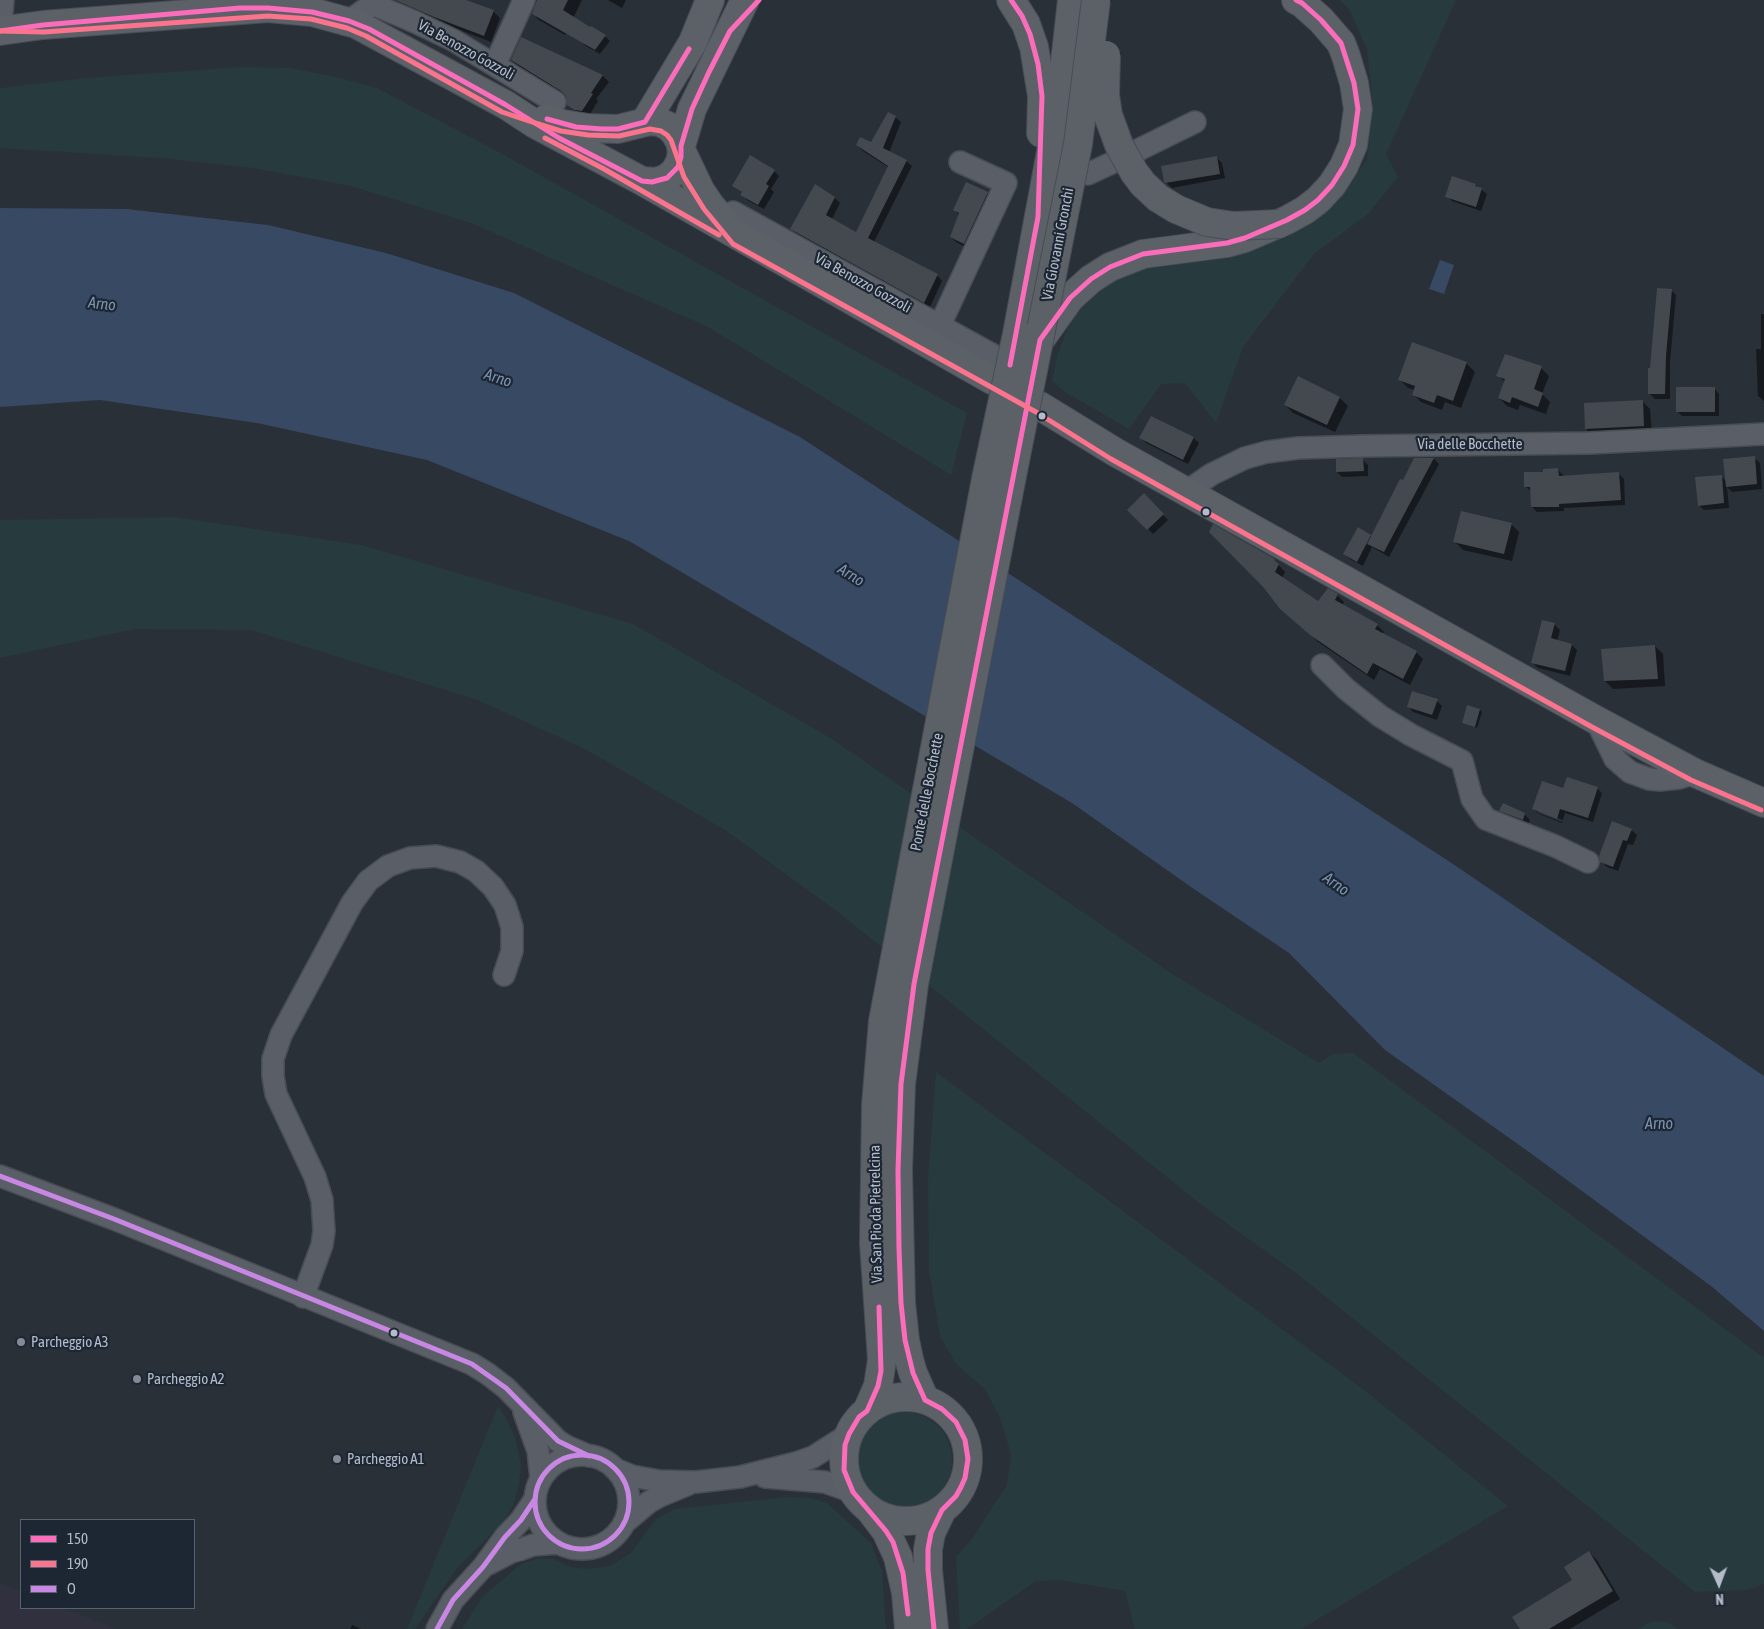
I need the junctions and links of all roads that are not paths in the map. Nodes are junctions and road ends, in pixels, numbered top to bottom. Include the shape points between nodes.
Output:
1 (2, 0) edge
2 (524, 0) edge
3 (710, 0) edge
4 (728, 0) edge
5 (745, 0) edge
6 (759, 0) edge
7 (1011, 0) edge
8 (1072, 0) edge
9 (1096, 0) edge
10 (1105, 0) edge
11 (1296, 0) edge
12 (349, 21) junction
13 (0, 23) edge
14 (42, 25) junction
15 (730, 30) junction
16 (0, 31) edge
17 (693, 42) junction
18 (494, 65) junction
19 (555, 102) dead end
20 (506, 105) junction
21 (1195, 122) dead end
22 (640, 124) junction
23 (681, 149) junction
24 (960, 162) dead end
25 (1088, 174) dead end
26 (637, 179) junction
27 (1038, 217) junction
28 (735, 224) junction
29 (1279, 224) junction
30 (940, 325) junction
31 (1040, 340) junction
32 (993, 368) joint
33 (1040, 406) dead end
34 (1764, 434) edge
35 (998, 482) junction
36 (1187, 491) junction
37 (1322, 665) dead end
38 (1764, 803) edge
39 (1588, 862) dead end
40 (504, 975) dead end
41 (888, 1105) junction
42 (0, 1176) edge
43 (303, 1297) junction
44 (925, 1400) junction
45 (523, 1407) junction
46 (867, 1411) junction
47 (849, 1434) junction
48 (589, 1456) junction
49 (615, 1469) junction
50 (740, 1476) junction
51 (541, 1479) junction
52 (696, 1482) junction
53 (535, 1499) junction
54 (861, 1501) junction
55 (942, 1510) junction
56 (624, 1523) junction
57 (559, 1543) junction
58 (483, 1567) junction
59 (437, 1629) edge
60 (909, 1629) edge
61 (934, 1629) edge

1 - 13 street
2 - 18 street
3 - 17 main road
4 - 17 main road
5 - 15 main road
6 - 15 main road
7 - 27 main road via 1030,34 1040,79
8 - 27 main road, Via Giovanni Gronchi via 1061,98
9 - 31 main road, Via Giovanni Gronchi, bridge via 1078,144
10 - 29 main road, bridge via 1106,108 1113,131 1134,172 1158,198 1207,222 1234,226
11 - 29 main road via 1321,20 1341,43 1354,83 1358,109 1353,145 1332,185 1305,210
12 - 14 main road via 312,12 268,8
12 - 18 street, Via Benozzo Gozzoli via 375,5 453,40
12 - 20 main road
13 - 14 main road
14 - 16 main road
15 - 23 main road via 692,109
17 - 22 main road
18 - 19 street, Via Benozzo Gozzoli
20 - 22 main road via 576,127 618,129
20 - 26 main road
21 - 25 street
22 - 23 main road via 655,121 668,126 675,133
22 - 26 main road via 626,134 620,147 624,166
23 - 26 main road via 680,162 671,175 657,182
23 - 28 main road via 710,205
24 - 30 street via 1006,183
26 - 28 main road
27 - 35 main road, Via Giovanni Gronchi, bridge via 1017,334
28 - 30 street, Via Benozzo Gozzoli
28 - 32 main road
29 - 31 main road, bridge via 1246,238 1143,254 1110,267 1070,298
30 - 32 street, Via Benozzo Gozzoli
31 - 35 main road, Via Giovanni Gronchi, bridge
33 - 36 main road
34 - 36 street, Via delle Bocchette via 1590,443 1298,448 1246,458 1218,470
35 - 41 main road, Ponte delle Bocchette via 945,699 892,973 879,1053
36 - 38 main road via 1596,720 1695,773
37 - 39 street via 1346,690 1380,716 1462,761 1472,799 1486,819
40 - 43 street via 512,951 512,927 505,904 476,871 460,862 436,856 410,858 388,866 368,881 352,903 280,1035 274,1059 276,1094 315,1177 322,1200 322,1245
41 - 44 main road, Via San Pio da Pietrelcina via 898,1170 901,1303 909,1359
41 - 46 main road, Via San Pio da Pietrelcina via 874,1243 882,1360 878,1386
42 - 43 street
43 - 45 street via 472,1364 506,1388
44 - 46 main road via 894,1398 875,1404
44 - 55 main road via 956,1422 967,1450 967,1469 961,1487
45 - 48 street via 558,1441
45 - 51 street via 538,1451
46 - 47 main road
47 - 50 street via 796,1463
47 - 54 main road via 843,1458 846,1476
48 - 49 street via 599,1458
48 - 51 street via 563,1459
49 - 52 street via 646,1479
49 - 56 street via 629,1494 629,1509
50 - 52 street
50 - 54 street via 832,1484
51 - 53 street
52 - 56 street via 660,1496
53 - 57 street via 543,1529
53 - 58 street
54 - 55 main road via 887,1519 906,1522
54 - 60 main road via 886,1530 898,1557
55 - 61 main road via 931,1533 928,1549
56 - 57 street via 601,1545 569,1547
57 - 58 street via 511,1552
58 - 59 street via 453,1600

